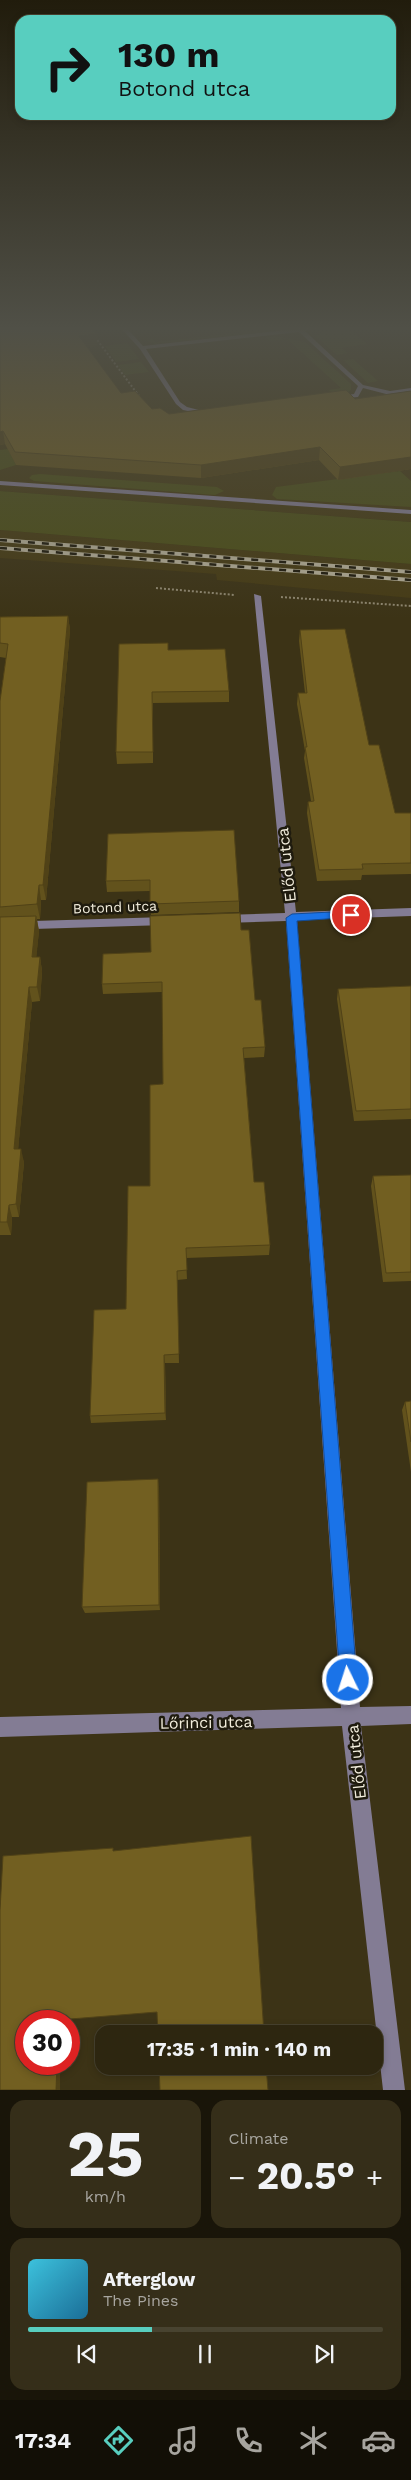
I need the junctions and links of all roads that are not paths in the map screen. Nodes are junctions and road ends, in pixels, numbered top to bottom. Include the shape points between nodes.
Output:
1 (0, 483) edge
2 (411, 512) edge
3 (257, 596) dead end
4 (411, 912) edge
5 (292, 918) junction
6 (214, 920) edge
7 (175, 921) edge
8 (0, 926) edge
9 (411, 1716) edge
10 (351, 1719) junction
11 (0, 1727) edge
12 (394, 2090) edge

1 - 2 street
3 - 5 street, Előd utca
4 - 5 street
5 - 6 street
5 - 10 street, Előd utca
7 - 8 street, Botond utca
9 - 10 street, Lőrinci utca
10 - 11 street, Lőrinci utca
10 - 12 street, Előd utca

